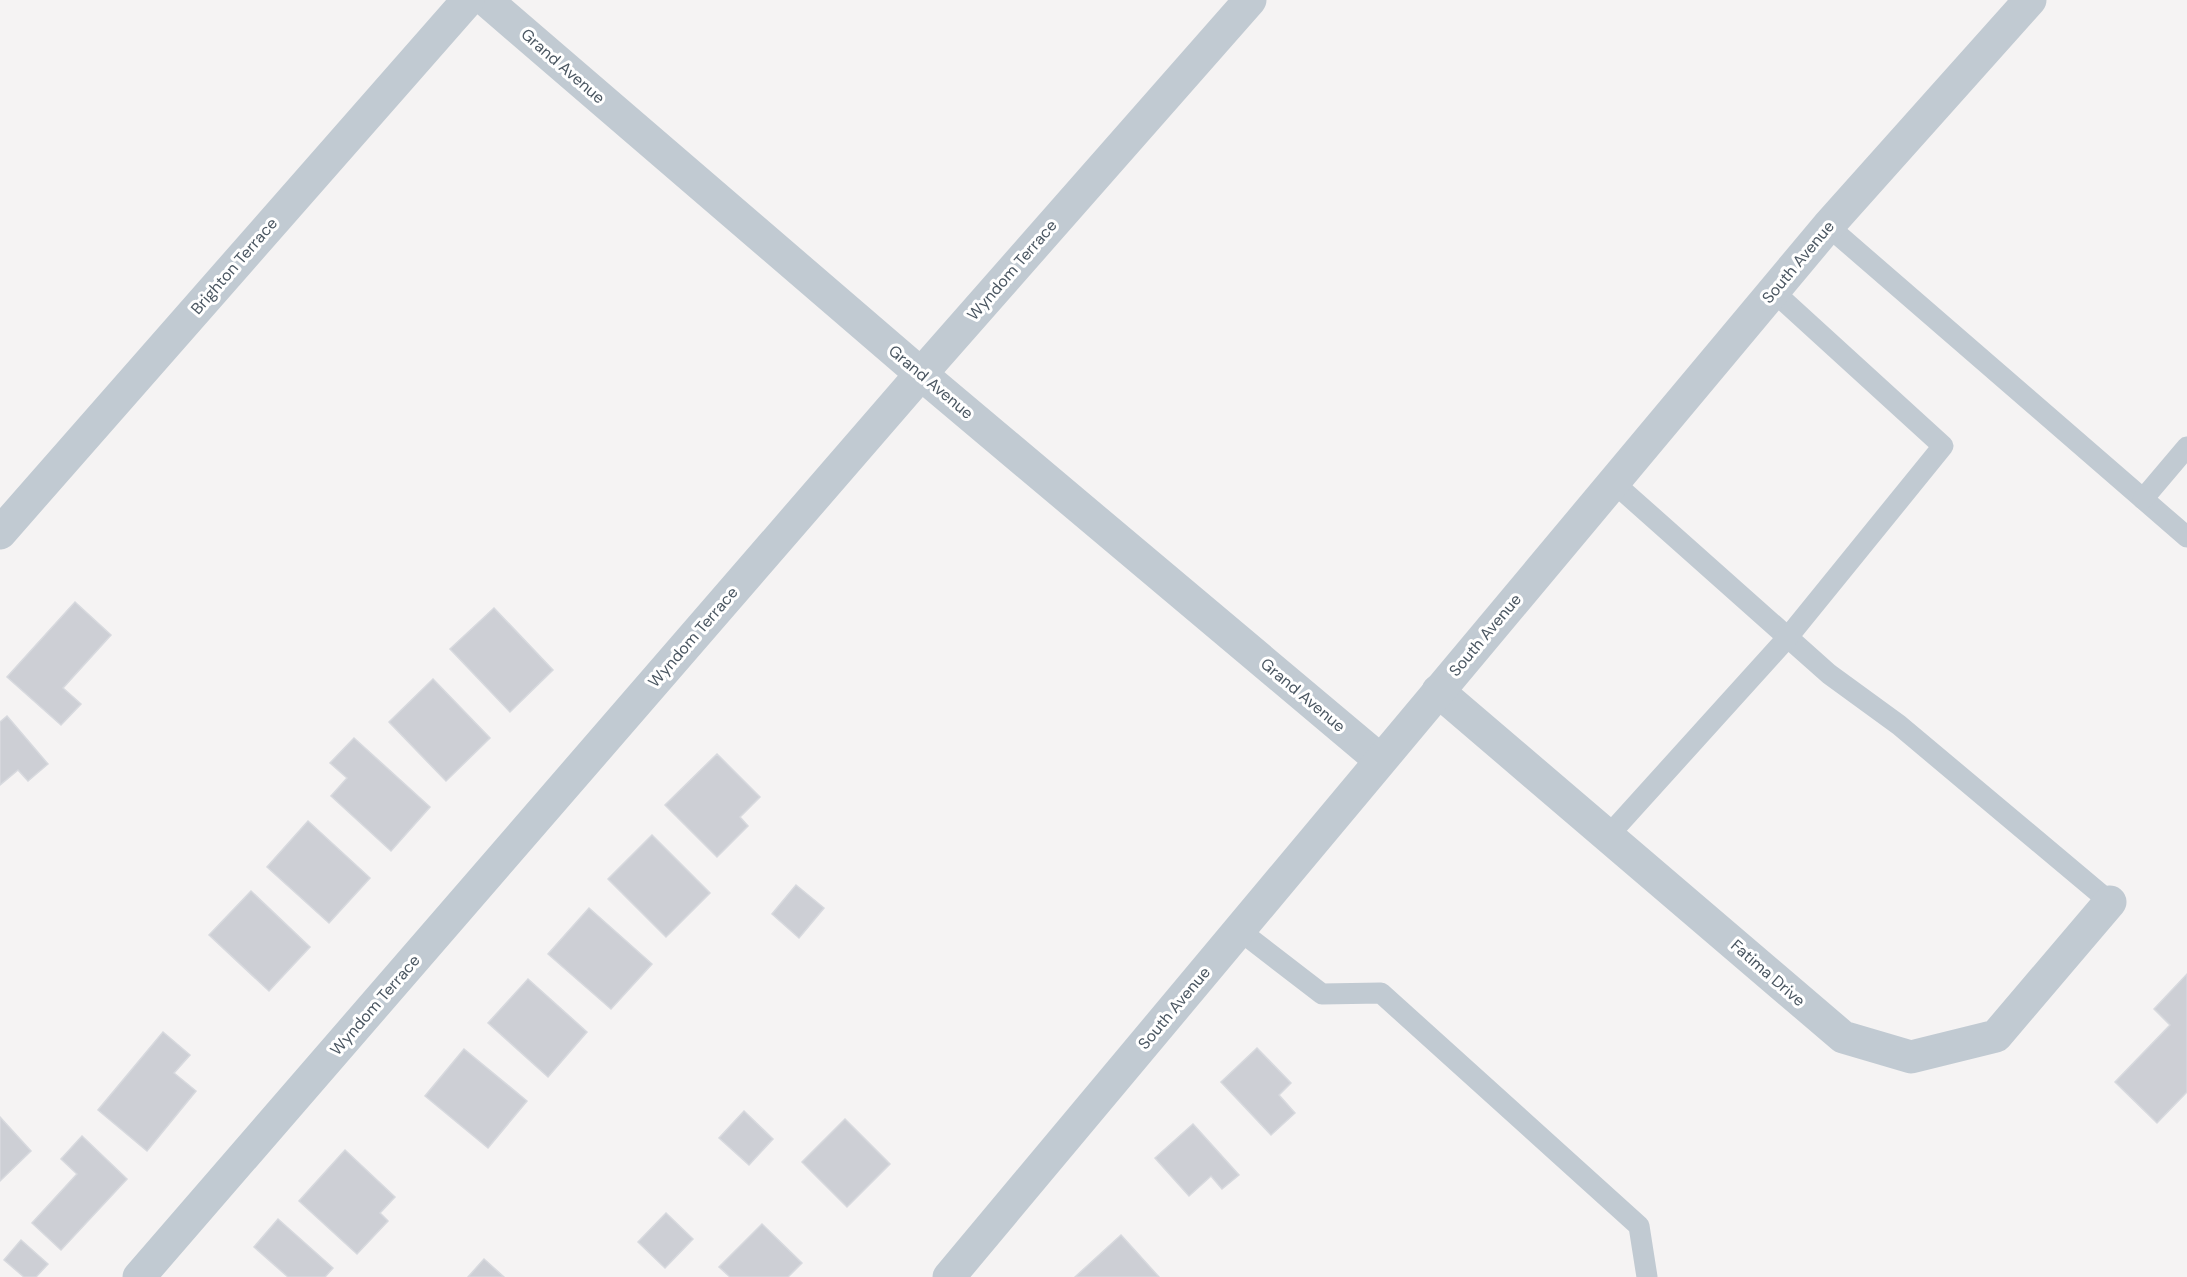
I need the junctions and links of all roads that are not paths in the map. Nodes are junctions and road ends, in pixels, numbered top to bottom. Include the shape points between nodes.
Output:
1 (468, 0) edge
2 (486, 0) edge
3 (1250, 0) edge
4 (2030, 0) edge
5 (1828, 226) junction
6 (1773, 291) junction
7 (921, 374) junction
8 (2187, 447) edge
9 (1613, 482) junction
10 (2143, 499) junction
11 (0, 532) edge
12 (2187, 537) edge
13 (1788, 637) junction
14 (1438, 691) junction
15 (1380, 760) junction
16 (1608, 836) junction
17 (2110, 902) joint
18 (1239, 930) junction
19 (139, 1277) edge
20 (949, 1277) edge
21 (1647, 1277) edge

1 - 11 street, Brighton Terrace
2 - 7 street, Grand Avenue
3 - 7 street, Wyndom Terrace
4 - 5 street, South Avenue
5 - 6 street, South Avenue
5 - 10 lane
6 - 9 street, South Avenue
6 - 13 lane via 1943,446
7 - 15 street, Grand Avenue
7 - 19 street, Wyndom Terrace
8 - 10 lane
9 - 13 lane
9 - 14 street, South Avenue
10 - 12 lane
13 - 16 lane
13 - 17 lane
14 - 15 street, South Avenue
14 - 16 street, Fatima Drive
15 - 18 street, South Avenue
16 - 17 street, Fatima Drive via 1843,1037 1911,1058 1996,1036
18 - 20 street, South Avenue
18 - 21 lane via 1322,994 1381,993 1639,1226

